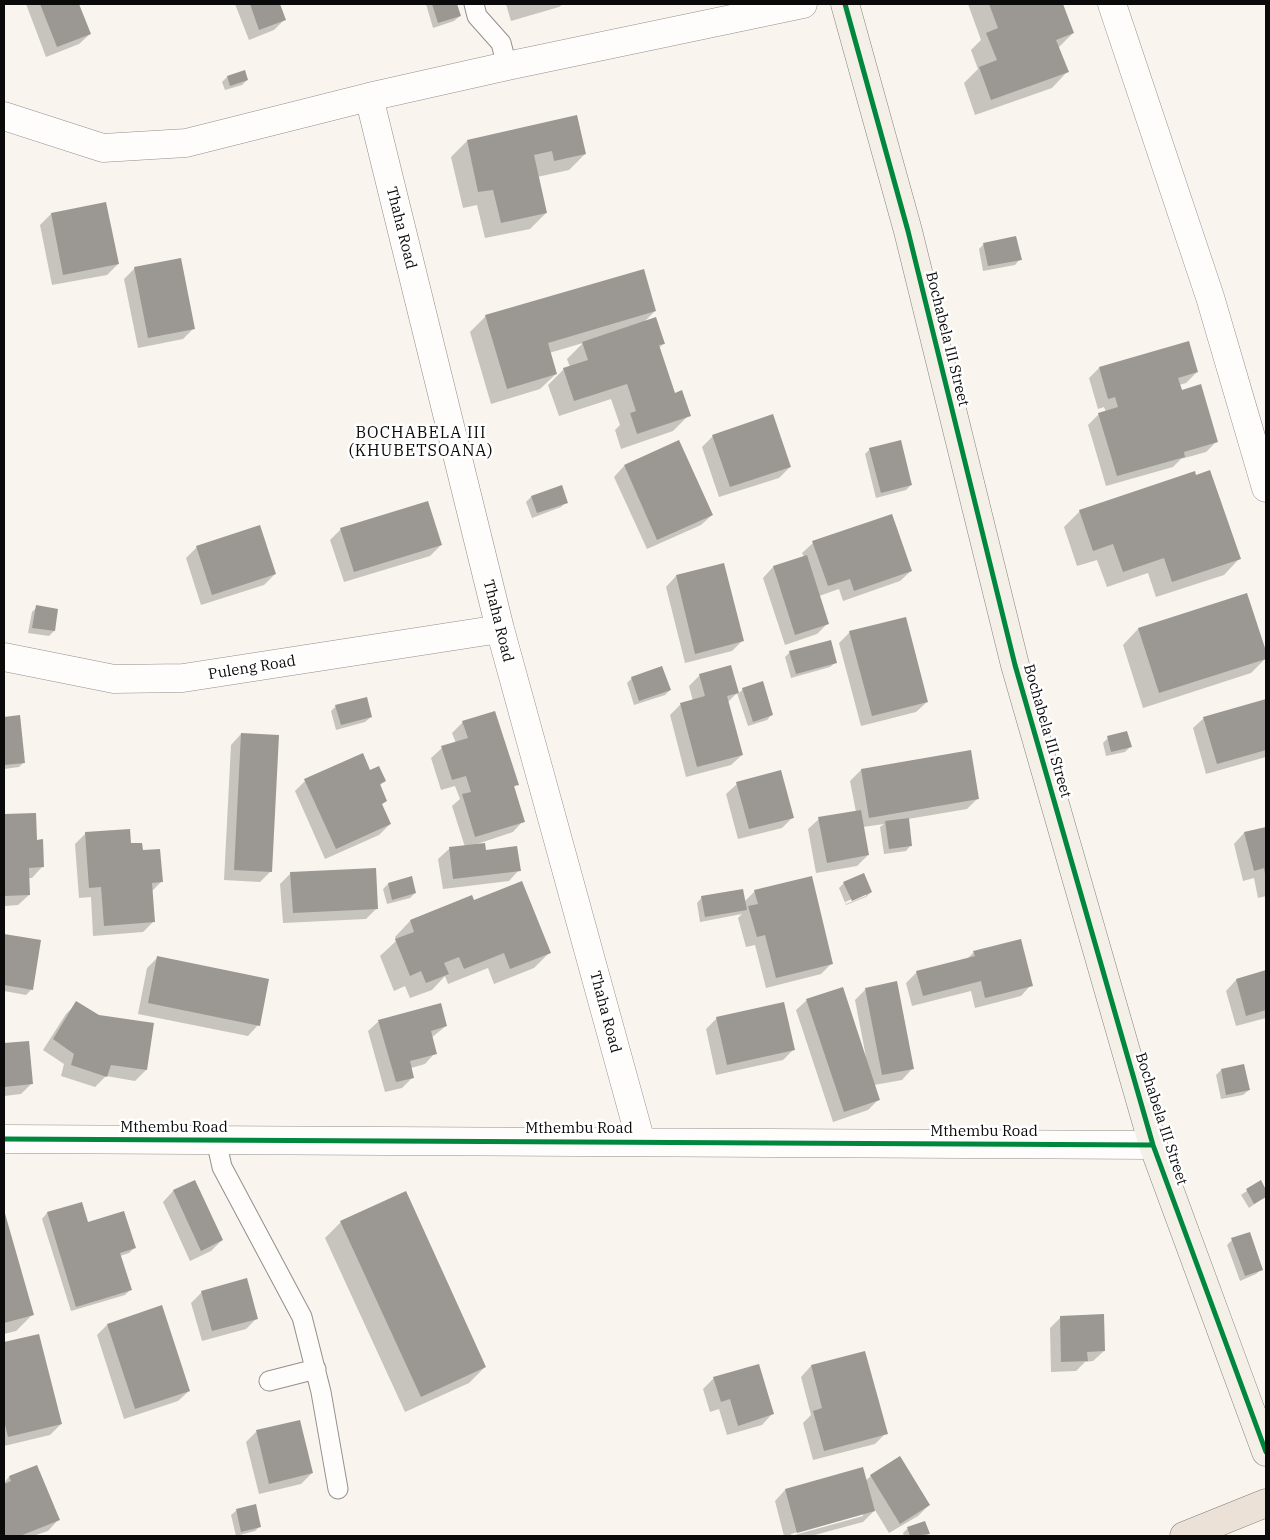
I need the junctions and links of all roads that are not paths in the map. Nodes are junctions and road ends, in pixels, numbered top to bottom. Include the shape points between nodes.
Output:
1 (474, 4) edge
2 (803, 4) edge
3 (845, 4) edge
4 (1112, 4) edge
5 (507, 66) junction
6 (369, 97) junction
7 (4, 116) edge
8 (1266, 488) edge
9 (500, 629) junction
10 (4, 658) edge
11 (4, 1139) edge
12 (216, 1140) junction
13 (640, 1142) junction
14 (1154, 1145) junction
15 (316, 1369) junction
16 (269, 1381) dead end
17 (1266, 1452) edge
18 (338, 1489) dead end
19 (1266, 1502) edge
20 (1184, 1536) edge

1 - 5 lane via 477,16 501,43
2 - 5 street
3 - 14 street, Bochabela III Street via 908,231 1015,665
4 - 8 street via 1210,297
5 - 6 street
6 - 7 street via 186,143 103,148
6 - 9 street, Thaha Road
9 - 10 street, Puleng Road via 183,678 114,680
9 - 13 street, Thaha Road
11 - 12 street, Mthembu Road
12 - 13 street, Mthembu Road
12 - 15 lane via 222,1167 302,1317
13 - 14 street, Mthembu Road
14 - 17 street, Bochabela III Street
15 - 16 lane
15 - 18 lane
19 - 20 main road

